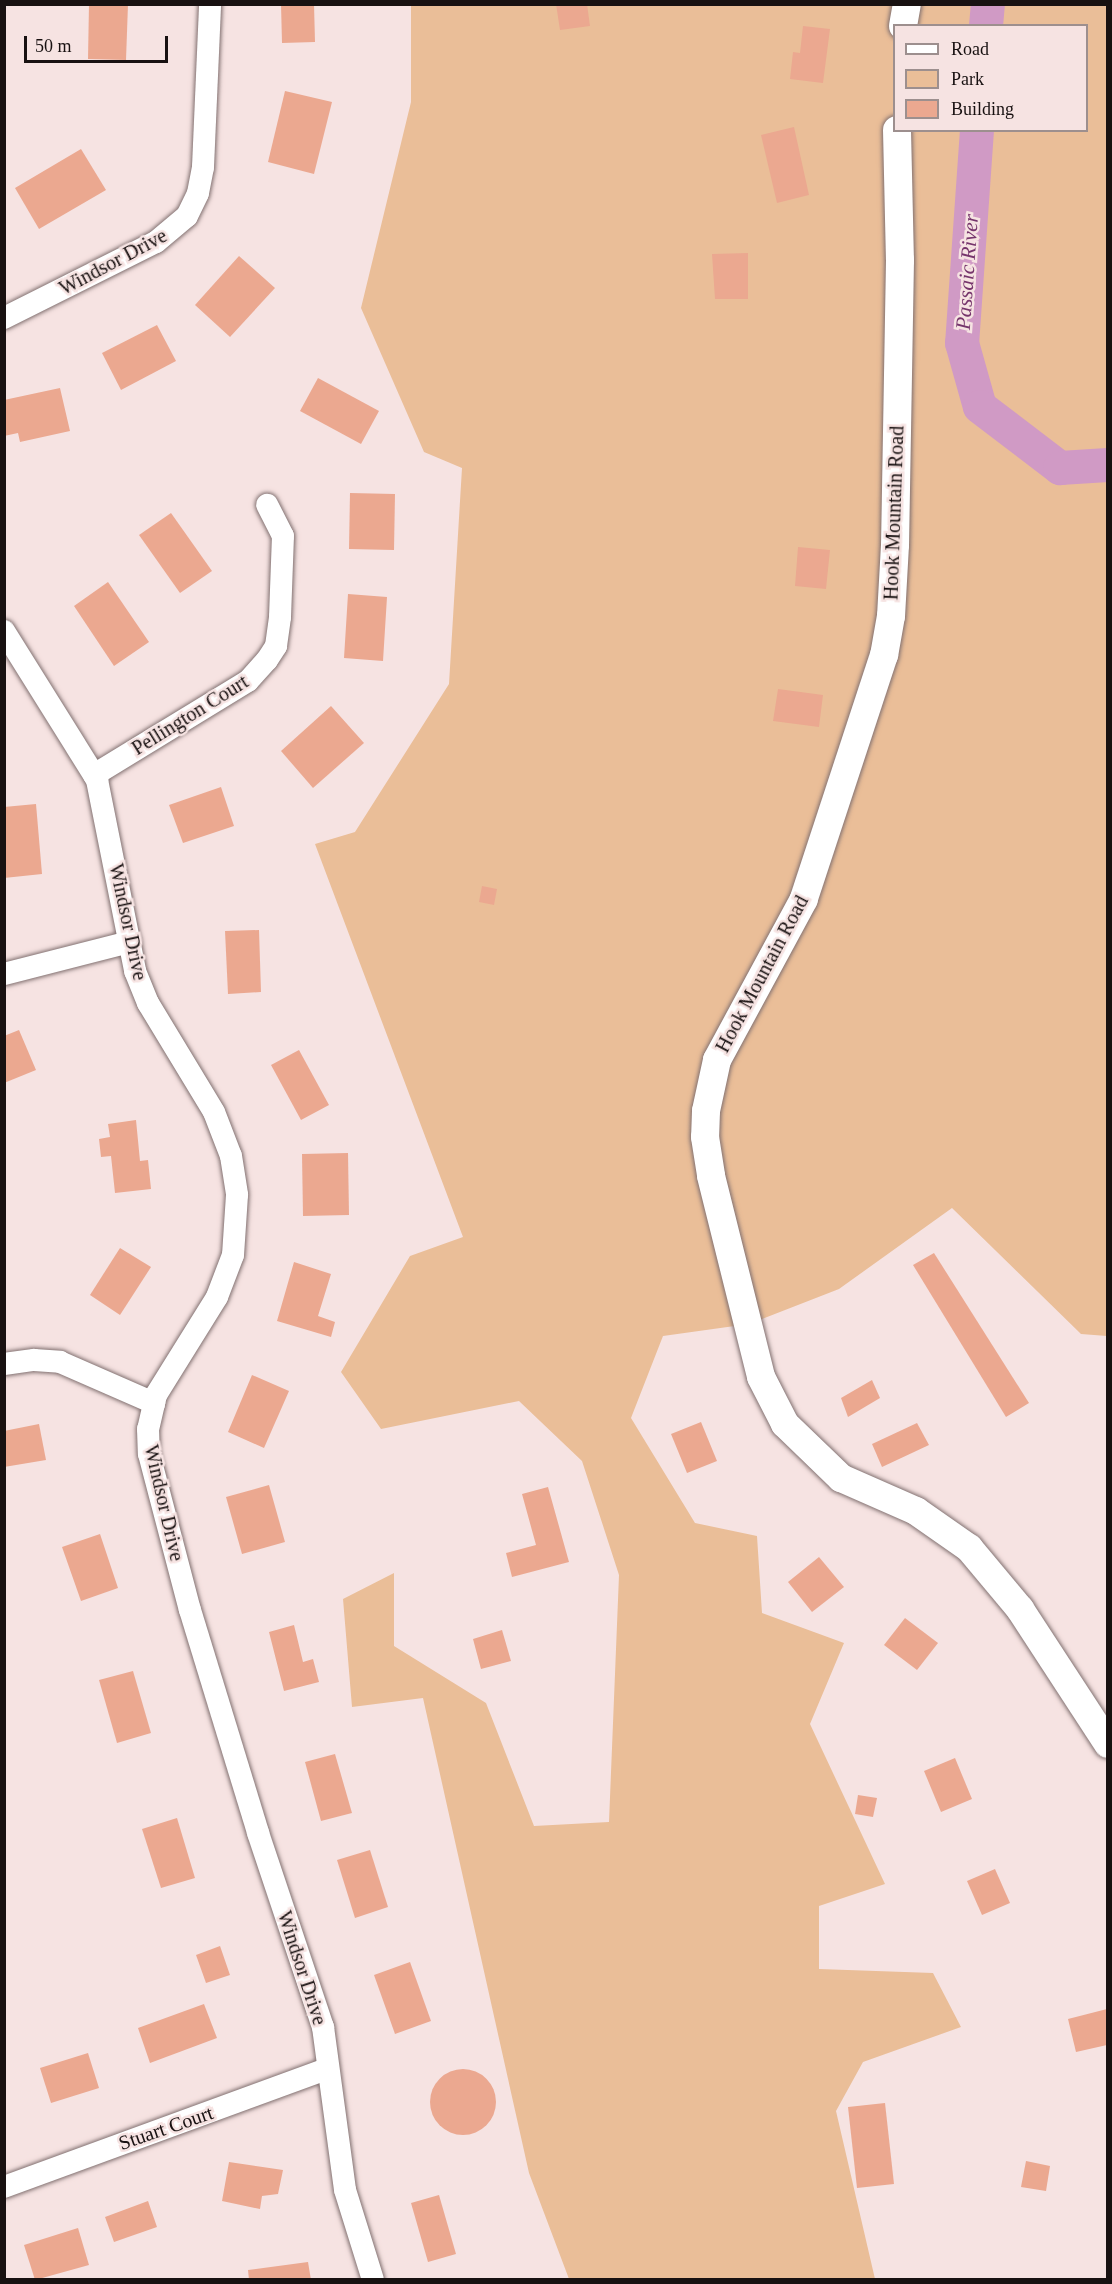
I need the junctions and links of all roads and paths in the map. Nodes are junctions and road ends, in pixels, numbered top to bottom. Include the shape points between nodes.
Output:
1 (210, 4) edge
2 (907, 4) edge
3 (903, 24) edge
4 (897, 132) edge
5 (4, 318) edge
6 (267, 505) dead end
7 (4, 631) edge
8 (94, 775) junction
9 (130, 942) junction
10 (4, 974) edge
11 (4, 1364) edge
12 (154, 1403) junction
13 (1107, 1744) edge
14 (327, 2069) junction
15 (4, 2187) edge
16 (373, 2280) edge

1 - 5 street, Windsor Drive via 201,180 187,216 156,242
2 - 3 street
4 - 13 street, Hook Mountain Road via 900,260 895,545 891,616 884,655 804,899 717,1060 706,1111 705,1137 760,1377 784,1424 841,1478 916,1510 969,1548 1020,1609
6 - 8 street, Pellington Court via 283,536 276,646 248,681
7 - 8 street, Windsor Drive
8 - 9 street, Windsor Drive
9 - 10 street
9 - 12 street, Windsor Drive via 135,971 148,1003 225,1136 237,1195 227,1277 165,1376
11 - 12 street via 60,1362
12 - 14 street, Windsor Drive via 148,1454 190,1610 258,1833 323,2027
14 - 15 street, Stuart Court
14 - 16 street, Windsor Drive via 345,2190

